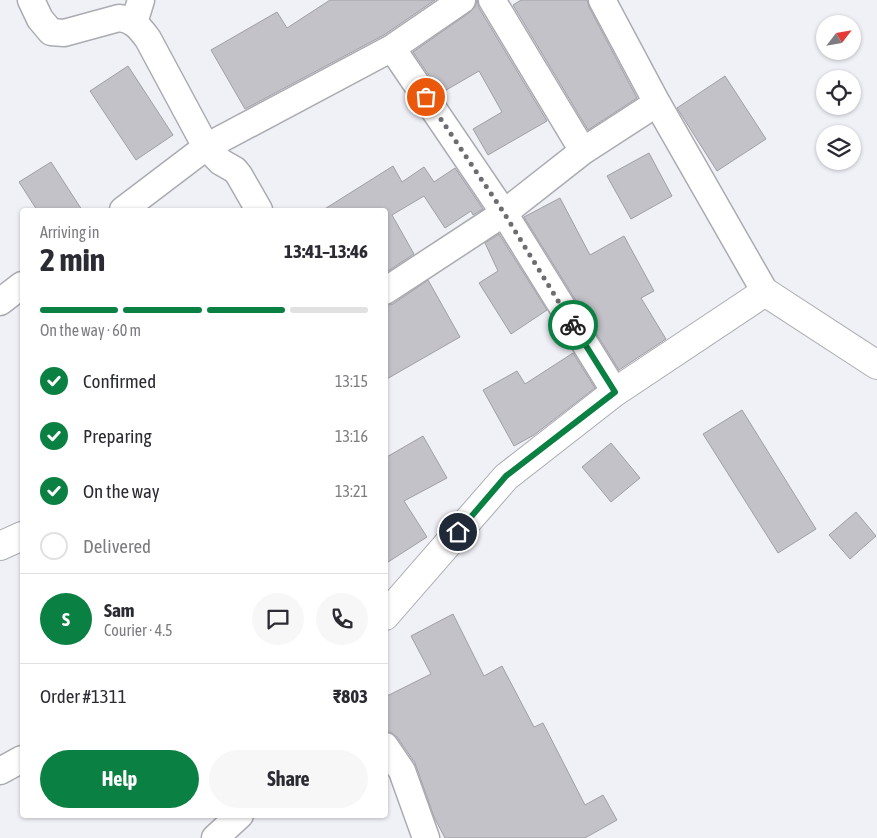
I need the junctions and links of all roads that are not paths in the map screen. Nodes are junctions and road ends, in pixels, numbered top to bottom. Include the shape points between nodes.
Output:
1 (31, 0) edge
2 (462, 0) edge
3 (492, 0) edge
4 (602, 0) edge
5 (137, 12) edge
6 (392, 48) junction
7 (657, 103) junction
8 (206, 147) junction
9 (583, 151) junction
10 (126, 208) edge
11 (258, 208) edge
12 (504, 213) junction
13 (20, 287) edge
14 (388, 289) edge
15 (765, 292) junction
16 (0, 302) edge
17 (877, 365) edge
18 (615, 392) junction
19 (20, 537) edge
20 (0, 546) edge
21 (388, 613) edge
22 (388, 750) edge
23 (20, 760) edge
24 (0, 771) edge
25 (237, 818) edge
26 (215, 838) edge
27 (426, 838) edge

1 - 5 street via 51,32 128,19
2 - 6 street
3 - 9 street
4 - 7 street
5 - 8 street via 139,27
6 - 8 street
6 - 12 street
7 - 9 street
7 - 15 street
8 - 10 street
8 - 11 street via 235,170
9 - 12 street
12 - 14 street
12 - 18 street
13 - 16 street
15 - 17 street
15 - 18 street
18 - 21 street via 506,476
19 - 20 street
22 - 27 street via 402,771
23 - 24 street
25 - 26 street

